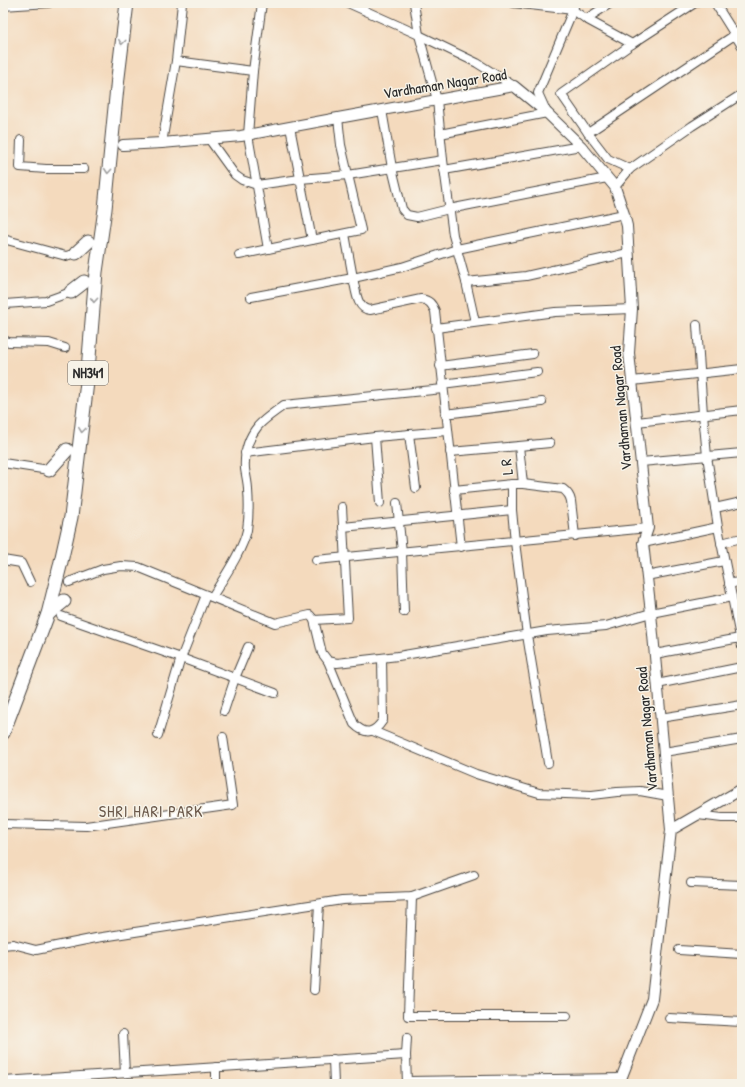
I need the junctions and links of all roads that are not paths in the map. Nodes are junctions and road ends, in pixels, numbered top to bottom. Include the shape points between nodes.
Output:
1 (49, 3) edge
2 (127, 3) edge
3 (182, 3) edge
4 (262, 3) edge
5 (348, 3) edge
6 (414, 3) edge
7 (513, 3) edge
8 (611, 3) edge
9 (695, 3) edge
10 (715, 3) edge
11 (3, 6) edge
12 (574, 7) edge
13 (586, 19) junction
14 (742, 30) edge
15 (419, 35) junction
16 (735, 35) junction
17 (632, 44) junction
18 (742, 46) edge
19 (176, 61) junction
20 (253, 71) junction
21 (514, 86) junction
22 (742, 94) edge
23 (437, 100) junction
24 (382, 110) junction
25 (547, 113) junction
26 (338, 118) junction
27 (290, 127) junction
28 (588, 133) junction
29 (440, 134) junction
30 (248, 135) junction
31 (209, 139) junction
32 (21, 140) dead end
33 (162, 143) junction
34 (123, 145) dead end
35 (581, 146) junction
36 (443, 160) junction
37 (392, 168) junction
38 (84, 169) dead end
39 (630, 169) junction
40 (444, 170) junction
41 (348, 175) junction
42 (607, 178) junction
43 (300, 179) junction
44 (257, 185) junction
45 (615, 187) junction
46 (449, 209) junction
47 (624, 214) junction
48 (345, 234) junction
49 (3, 239) edge
50 (312, 240) junction
51 (88, 242) dead end
52 (268, 249) junction
53 (457, 249) junction
54 (76, 252) joint
55 (628, 253) junction
56 (239, 255) dead end
57 (353, 278) junction
58 (84, 282) dead end
59 (466, 282) junction
60 (71, 292) joint
61 (251, 297) dead end
62 (3, 305) edge
63 (632, 309) junction
64 (475, 322) junction
65 (696, 325) dead end
66 (436, 328) junction
67 (3, 340) edge
68 (65, 348) dead end
69 (533, 354) dead end
70 (440, 366) junction
71 (742, 369) edge
72 (537, 372) dead end
73 (700, 373) junction
74 (632, 381) junction
75 (442, 387) junction
76 (542, 402) dead end
77 (742, 410) edge
78 (445, 414) junction
79 (702, 414) junction
80 (637, 422) junction
81 (447, 431) junction
82 (410, 434) junction
83 (375, 437) junction
84 (550, 443) dead end
85 (519, 446) junction
86 (67, 450) dead end
87 (450, 452) junction
88 (245, 453) junction
89 (742, 453) edge
90 (707, 456) junction
91 (641, 462) junction
92 (3, 463) edge
93 (49, 470) joint
94 (512, 484) junction
95 (523, 484) junction
96 (416, 488) dead end
97 (454, 490) junction
98 (742, 502) edge
99 (380, 503) dead end
100 (397, 503) dead end
101 (342, 507) dead end
102 (715, 508) junction
103 (512, 510) junction
104 (457, 516) junction
105 (398, 522) junction
106 (343, 527) junction
107 (718, 527) junction
108 (648, 528) junction
109 (575, 536) junction
110 (742, 538) edge
111 (515, 542) junction
112 (643, 543) junction
113 (721, 543) junction
114 (461, 547) junction
115 (402, 552) junction
116 (346, 558) junction
117 (3, 560) edge
118 (316, 560) dead end
119 (724, 561) junction
120 (646, 576) junction
121 (742, 581) edge
122 (30, 582) dead end
123 (69, 582) dead end
124 (729, 584) junction
125 (209, 596) junction
126 (732, 597) junction
127 (64, 601) dead end
128 (404, 612) dead end
129 (48, 614) junction
130 (651, 614) junction
131 (739, 615) edge
132 (61, 616) dead end
133 (314, 620) junction
134 (526, 635) junction
135 (740, 638) junction
136 (248, 647) dead end
137 (742, 647) edge
138 (655, 654) junction
139 (182, 658) junction
140 (382, 658) junction
141 (328, 661) junction
142 (742, 667) edge
143 (235, 678) junction
144 (658, 684) junction
145 (275, 693) dead end
146 (742, 705) edge
147 (224, 711) dead end
148 (660, 718) junction
149 (373, 731) junction
150 (3, 733) edge
151 (158, 735) dead end
152 (223, 737) dead end
153 (742, 739) edge
154 (664, 752) junction
155 (548, 763) dead end
156 (742, 789) edge
157 (668, 796) junction
158 (698, 815) junction
159 (742, 818) edge
160 (3, 824) edge
161 (671, 830) junction
162 (474, 875) dead end
163 (691, 883) dead end
164 (742, 885) edge
165 (412, 897) junction
166 (319, 904) junction
167 (3, 945) edge
168 (679, 950) dead end
169 (742, 954) edge
170 (314, 990) dead end
171 (567, 1016) dead end
172 (670, 1018) dead end
173 (742, 1022) edge
174 (123, 1034) dead end
175 (407, 1038) dead end
176 (406, 1055) junction
177 (333, 1060) junction
178 (216, 1067) junction
179 (125, 1073) junction
180 (3, 1080) edge
181 (620, 1081) edge
182 (407, 1083) edge
183 (5, 1084) edge
184 (216, 1084) edge
185 (334, 1084) edge

1 - 11 street
2 -> 129 highway, NH341 via 71,517
3 - 19 street
4 - 20 street
5 - 15 street
6 - 15 street
7 - 12 street
8 - 13 street
9 - 17 street
10 - 16 street
12 - 13 street
12 - 25 street via 538,93
13 - 17 street
14 - 16 street
15 - 21 street via 477,63
15 - 23 street
16 - 18 street
16 - 28 street
17 - 28 street via 561,94
19 - 20 street
19 - 33 street
20 - 30 street
21 - 23 street, Vardhaman Nagar Road
21 - 25 street, Vardhaman Nagar Road
22 - 39 street
23 - 24 street, Vardhaman Nagar Road
23 - 29 street
24 - 26 street, Vardhaman Nagar Road
24 - 37 street
25 - 29 street
25 - 35 street, Vardhaman Nagar Road
26 - 27 street, Vardhaman Nagar Road
26 - 41 street
27 - 30 street, Vardhaman Nagar Road
27 - 43 street
28 - 39 street via 608,159
29 - 36 street
30 - 31 street, Vardhaman Nagar Road
30 - 44 street
31 - 33 street, Vardhaman Nagar Road
31 - 44 street via 235,175
32 - 38 street via 20,167
33 - 34 street, Vardhaman Nagar Road
35 - 40 street
35 - 42 street, Vardhaman Nagar Road
36 - 37 street
36 - 40 street
37 - 41 street
37 - 46 street via 402,209 407,215 417,217
39 - 45 street
40 - 46 street
41 - 43 street
41 - 48 street via 361,230
42 - 45 street, Vardhaman Nagar Road
42 - 46 street
43 - 44 street
43 - 50 street
44 - 52 street
45 - 47 street, Vardhaman Nagar Road
46 - 53 street
47 - 53 street
47 - 55 street, Vardhaman Nagar Road
48 - 50 street
48 - 57 street
49 - 54 street via 66,256
50 - 52 street
51 - 54 highway
52 - 56 street
53 - 57 street via 402,267
53 - 59 street
55 - 59 street via 526,276
55 - 63 street, Vardhaman Nagar Road
57 - 61 street
57 - 66 street via 358,301 366,310 426,300 435,311
58 - 60 highway
59 - 64 street
60 - 62 street via 46,301
63 - 64 street via 555,312
63 - 74 street, Vardhaman Nagar Road via 629,353
64 - 66 street
65 - 73 street
66 - 70 street
67 - 68 street via 49,343
69 - 70 street
70 - 75 street
71 - 73 street
72 - 75 street
73 - 74 street
73 - 79 street
74 - 80 street, Vardhaman Nagar Road
75 - 78 street
75 - 88 street via 284,405 258,427
76 - 78 street
77 - 79 street
78 - 81 street
79 - 80 street
79 - 90 street
80 - 91 street, Vardhaman Nagar Road
81 - 82 street
81 - 87 street
82 - 83 street
82 - 96 street
83 - 88 street
83 - 99 street
84 - 85 street
85 - 87 street
85 - 95 street, L R
86 - 93 highway
87 - 97 street
88 - 125 street via 249,496 247,531 239,552
89 - 90 street
90 - 91 street
90 - 102 street
91 - 108 street, Vardhaman Nagar Road
92 - 93 street
94 - 95 street
94 - 97 street
94 - 103 street
95 - 109 street via 559,488 567,492 571,501
97 - 104 street
98 - 102 street
100 - 105 street
101 - 106 street
102 - 107 street
103 - 104 street
103 - 111 street
104 - 105 street
104 - 114 street
105 - 106 street
105 - 115 street
106 - 116 street
107 - 112 street
107 - 113 street
108 - 109 street
108 - 112 street, Vardhaman Nagar Road
109 - 111 street
110 - 113 street
111 - 114 street
111 - 134 street
112 - 120 street, Vardhaman Nagar Road
113 - 119 street
114 - 115 street
115 - 116 street
115 - 128 street
116 - 118 street
116 - 133 street via 348,618
117 - 122 street via 21,563
119 - 120 street
119 - 124 street
120 - 130 street, Vardhaman Nagar Road
121 - 124 street
123 - 125 street via 103,569 138,567
124 - 126 street
125 - 133 street via 275,624 310,615
125 - 139 street
126 - 130 street
126 - 131 street
127 - 129 highway
129 - 150 highway, NH341
130 - 134 street via 606,626
130 - 138 street, Vardhaman Nagar Road
131 - 135 street
132 - 139 street
133 - 141 street via 322,653
134 - 140 street
134 - 155 street
135 - 137 street
135 - 138 street
136 - 143 street
138 - 144 street, Vardhaman Nagar Road
139 - 143 street
139 - 151 street
140 - 141 street via 337,663
140 - 149 street via 384,720
141 - 149 street via 354,724 360,730
142 - 144 street
143 - 145 street
143 - 147 street
144 - 148 street, Vardhaman Nagar Road
146 - 148 street
148 - 154 street, Vardhaman Nagar Road
149 - 157 street via 476,774 538,793 592,795 640,791
152 - 160 street via 233,805 86,826
153 - 154 street
154 - 157 street, Vardhaman Nagar Road
156 - 158 street
157 - 161 street, Vardhaman Nagar Road
158 - 159 street
158 - 161 street
161 - 181 street, Vardhaman Nagar Road via 652,999
162 - 165 street
163 - 164 street
165 - 166 street via 342,900
165 - 171 street via 408,1016
166 - 167 street via 96,938 36,950 13,944
166 - 170 street
168 - 169 street
172 - 173 street
174 - 179 street
175 - 176 street
176 - 177 street
176 - 182 street
177 - 178 street
177 - 185 street
178 - 179 street
178 - 184 street
179 - 180 street
180 - 183 street
181 - 182 street

